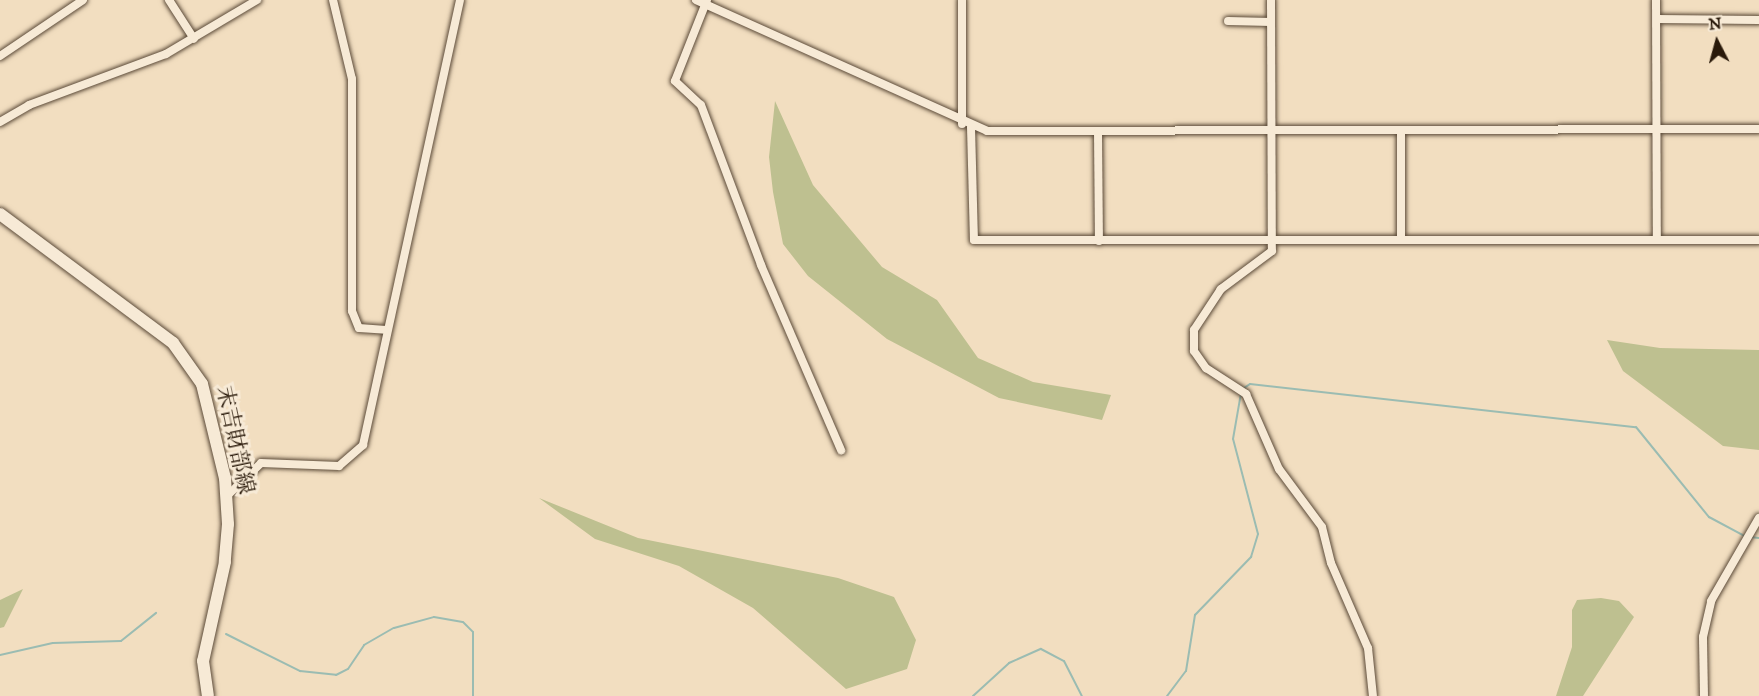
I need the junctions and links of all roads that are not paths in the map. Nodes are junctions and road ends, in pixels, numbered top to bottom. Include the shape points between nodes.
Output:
1 (83, 0) edge
2 (169, 0) edge
3 (257, 0) edge
4 (333, 0) edge
5 (460, 0) edge
6 (696, 0) edge
7 (962, 0) edge
8 (1271, 0) edge
9 (1656, 0) edge
10 (706, 2) edge
11 (1657, 19) junction
12 (1759, 20) edge
13 (1228, 21) dead end
14 (1271, 22) junction
15 (195, 39) junction
16 (0, 56) edge
17 (0, 122) edge
18 (962, 124) junction
19 (971, 127) junction
20 (1656, 129) junction
21 (1759, 129) edge
22 (1401, 130) junction
23 (1271, 131) junction
24 (1098, 132) junction
25 (0, 214) edge
26 (1401, 240) junction
27 (1657, 240) junction
28 (1759, 240) edge
29 (1099, 241) junction
30 (1273, 241) junction
31 (386, 330) junction
32 (841, 450) dead end
33 (227, 496) junction
34 (1759, 518) edge
35 (208, 696) edge
36 (1372, 696) edge
37 (1704, 696) edge

1 - 16 street
2 - 15 street
3 - 15 street
4 - 31 street via 351,79 352,311 359,328
5 - 31 street
6 - 10 street
7 - 18 street
8 - 14 street
9 - 11 street
10 - 18 street
10 - 32 street via 675,81 701,105 761,265
11 - 12 street
11 - 20 street
13 - 14 street
14 - 23 street
15 - 17 street
18 - 19 street
19 - 24 street via 1002,133
19 - 29 street via 972,239
20 - 21 street
20 - 22 street
20 - 27 street
22 - 23 street
22 - 26 street
23 - 24 street
23 - 30 street
24 - 29 street
25 - 33 main road, 末吉財部線 via 188,358 212,416
26 - 27 street
26 - 30 street
27 - 28 street
29 - 30 street
30 - 36 street via 1269,256 1221,289 1193,335 1197,358 1246,394 1279,469 1322,526 1331,563 1368,648
31 - 33 street via 367,434 352,459 324,468 261,463
33 - 35 main road, 末吉財部線 via 225,562 203,661
34 - 37 street via 1716,589 1706,618

